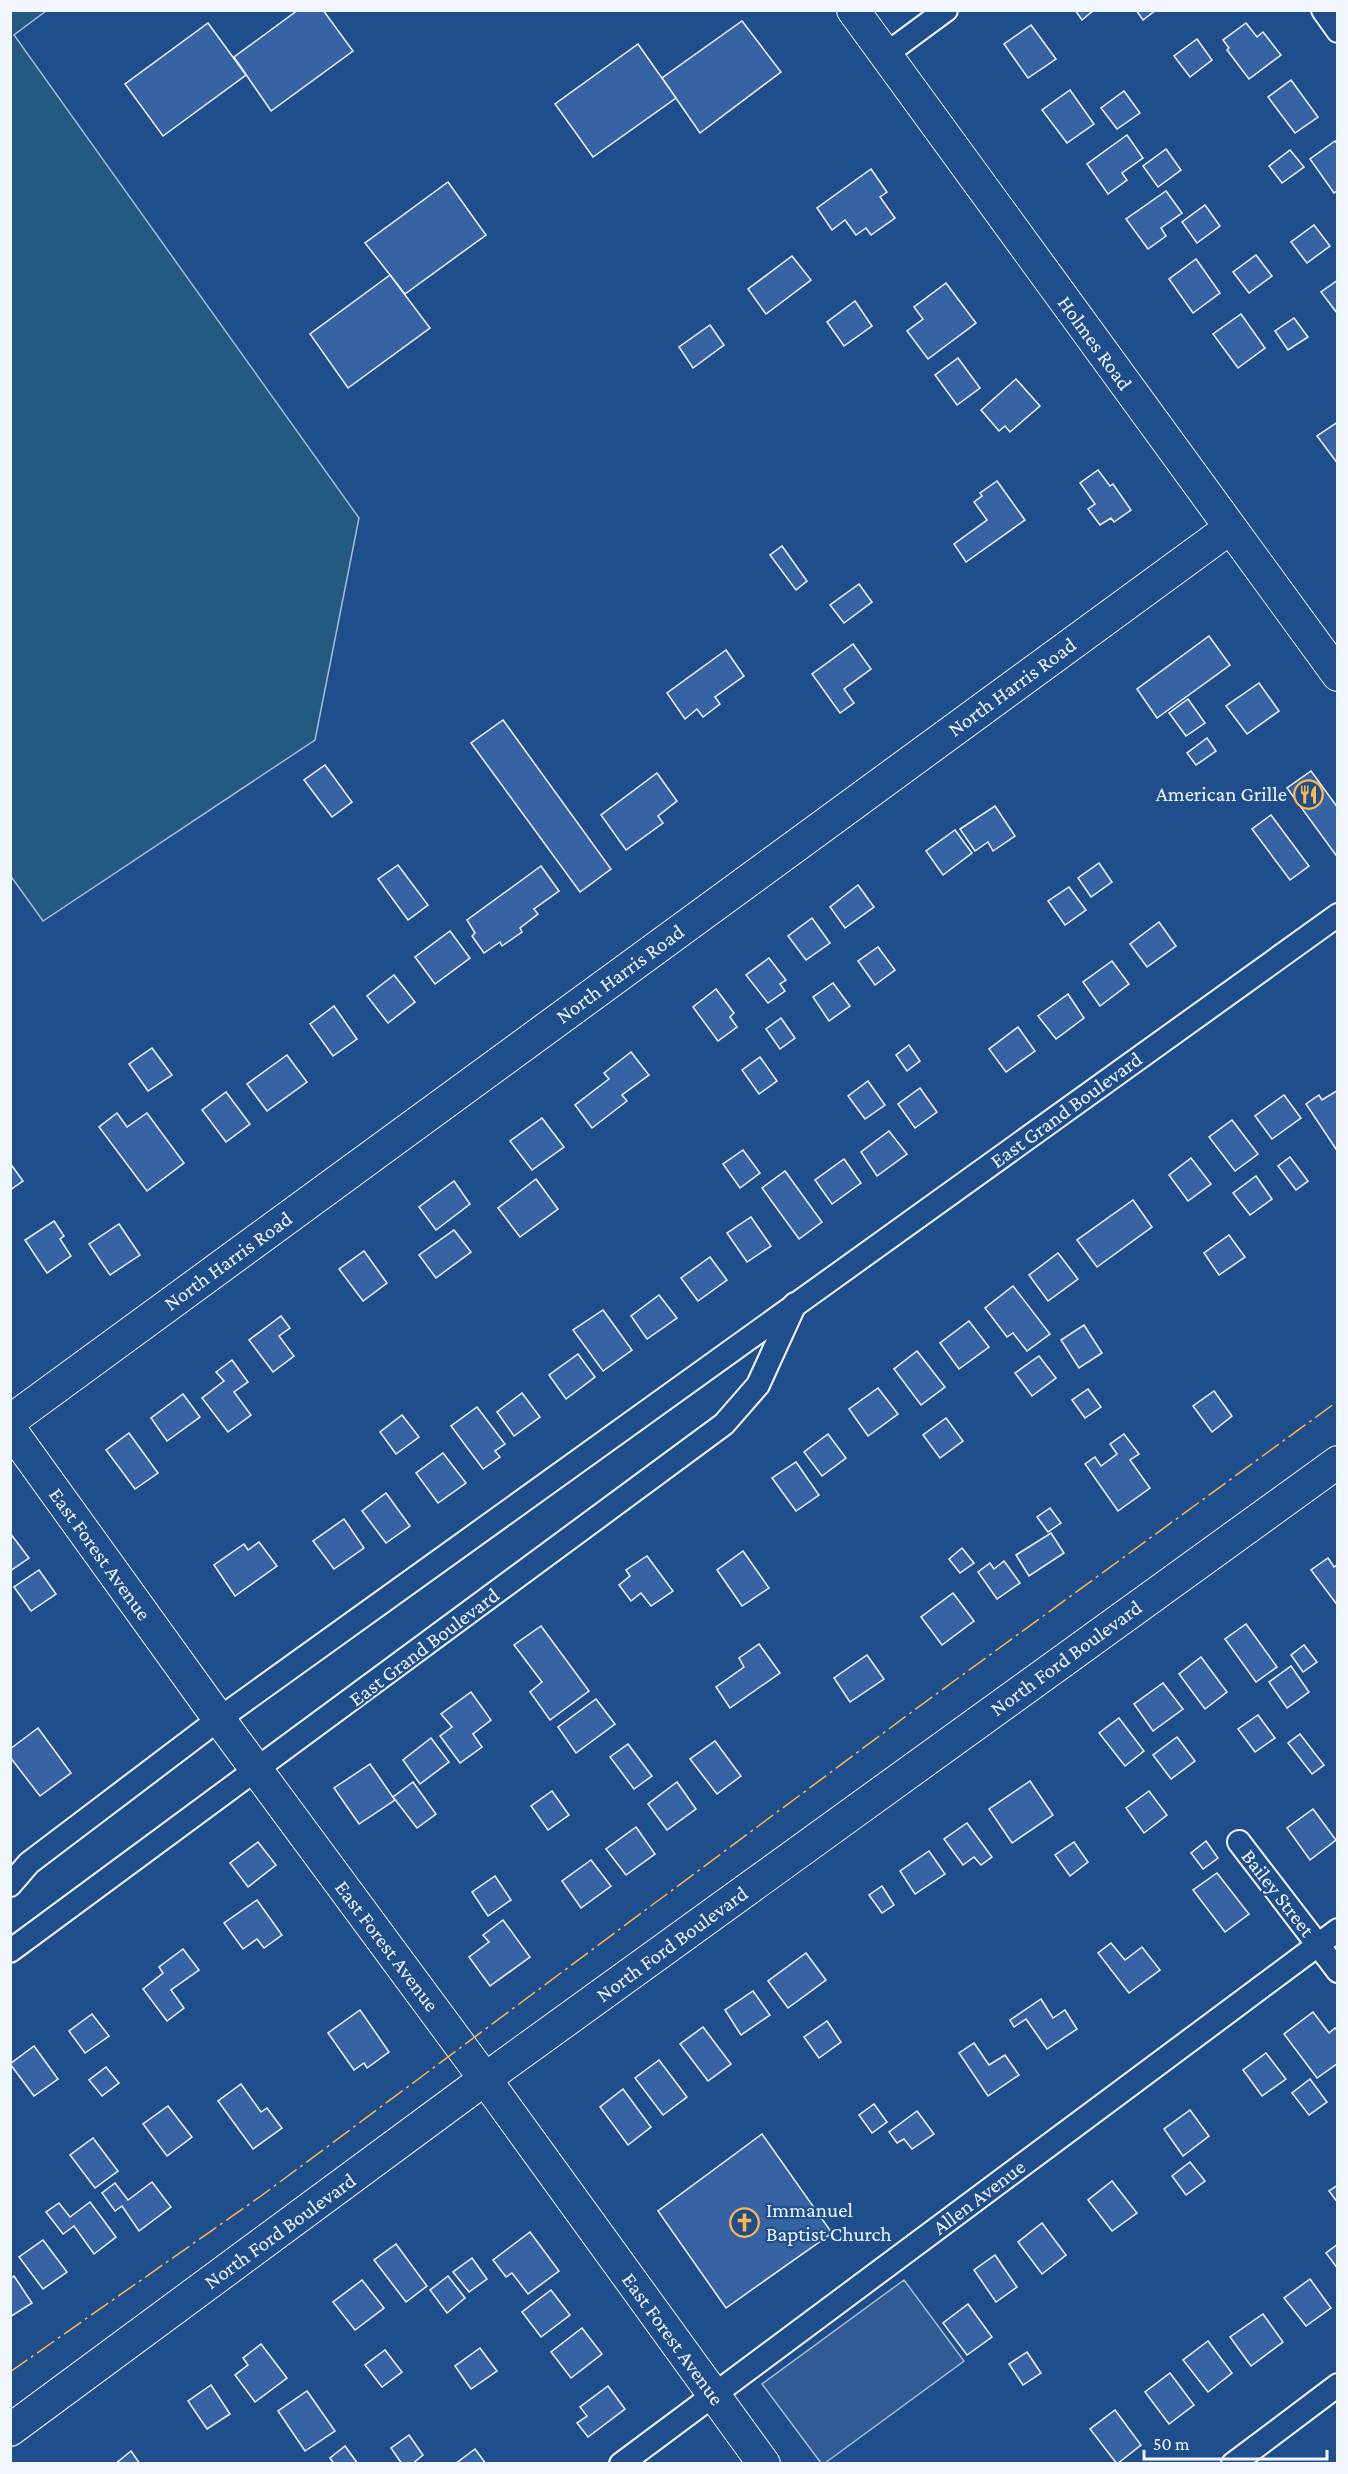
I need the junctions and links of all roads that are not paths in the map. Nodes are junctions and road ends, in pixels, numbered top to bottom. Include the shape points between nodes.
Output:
1 (853, 10) edge
2 (946, 10) edge
3 (1323, 10) edge
4 (1338, 31) edge
5 (885, 55) junction
6 (1230, 528) junction
7 (1338, 675) edge
8 (1338, 915) edge
9 (795, 1304) junction
10 (10, 1421) edge
11 (10, 1429) edge
12 (1338, 1462) edge
13 (219, 1719) junction
14 (257, 1771) junction
15 (1239, 1842) dead end
16 (10, 1886) edge
17 (1338, 1930) edge
18 (1318, 1944) junction
19 (10, 1951) edge
20 (1338, 1971) edge
21 (485, 2079) junction
22 (1338, 2385) edge
23 (713, 2395) junction
24 (10, 2430) edge
25 (621, 2463) edge
26 (764, 2463) edge
27 (1233, 2463) edge

1 - 5 street, Holmes Road
2 - 5 street
3 - 4 street
5 - 6 street, Holmes Road
6 - 7 street, Holmes Road
6 - 10 street, North Harris Road
8 - 9 street, East Grand Boulevard
9 - 13 street, East Grand Boulevard
9 - 14 street, East Grand Boulevard via 758,1385 724,1424
11 - 13 street, East Forest Avenue
12 - 21 street, North Ford Boulevard
13 - 14 street, East Forest Avenue
13 - 16 street, East Grand Boulevard via 29,1863
14 - 19 street, East Grand Boulevard
14 - 21 street, East Forest Avenue
15 - 18 street, Bailey Street
17 - 18 street, Allen Avenue
18 - 20 street, Bailey Street
18 - 23 street, Allen Avenue
21 - 23 street, East Forest Avenue
21 - 24 street, North Ford Boulevard
22 - 27 street
23 - 25 street, Allen Avenue
23 - 26 street, East Forest Avenue

